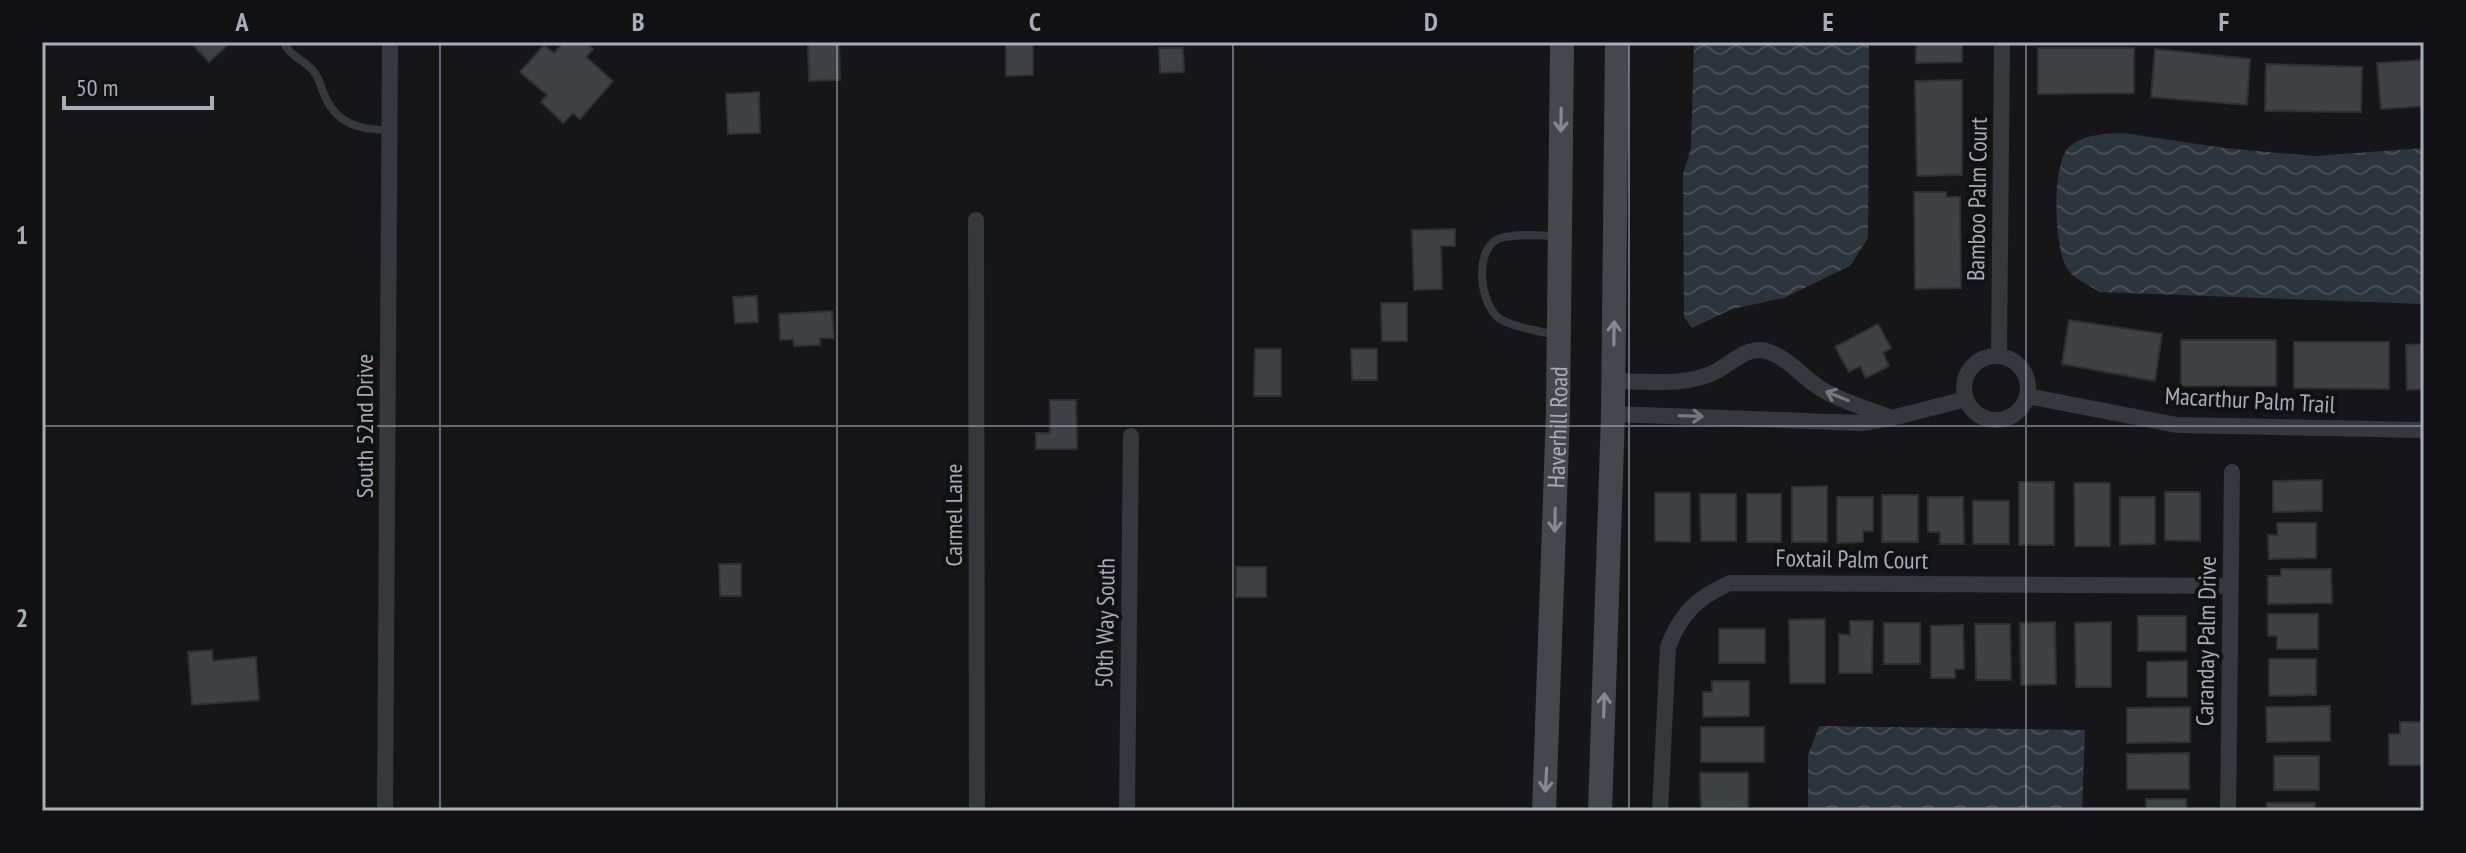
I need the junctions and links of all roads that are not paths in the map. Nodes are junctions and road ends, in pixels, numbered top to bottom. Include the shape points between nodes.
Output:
1 (284, 42) edge
2 (390, 42) edge
3 (1562, 42) edge
4 (1617, 42) edge
5 (2002, 42) edge
6 (390, 130) junction
7 (976, 220) dead end
8 (1560, 236) junction
9 (1559, 336) junction
10 (1999, 356) junction
11 (1613, 381) junction
12 (2027, 396) junction
13 (1966, 399) junction
14 (1613, 414) junction
15 (1892, 418) junction
16 (2424, 430) edge
17 (1131, 436) dead end
18 (2232, 472) dead end
19 (2231, 586) junction
20 (385, 811) edge
21 (977, 811) edge
22 (1127, 811) edge
23 (1544, 811) edge
24 (1600, 811) edge
25 (1660, 811) edge
26 (2228, 811) edge

1 - 6 lane via 312,68 343,120 361,129
2 - 6 street, South 52nd Drive
3 -> 8 street, Haverhill Road
11 -> 4 street
5 - 10 street, Bamboo Palm Court
6 - 20 street, South 52nd Drive
7 - 21 street, Carmel Lane
8 - 9 street, Haverhill Road
8 - 9 lane via 1501,238 1485,256 1482,277 1487,304 1499,318
9 -> 23 street, Haverhill Road
10 - 12 street via 2022,370
10 - 13 street via 1971,369
11 - 14 street
15 -> 11 street via 1823,390 1771,352 1756,350 1698,379
12 - 13 street via 2014,414 1992,420 1972,409
12 - 16 street, Macarthur Palm Trail via 2177,425
13 - 15 street
14 -> 15 street via 1862,423
24 -> 14 street
17 - 22 street, 50th Way South
18 - 19 street, Caranday Palm Drive
19 - 25 street, Foxtail Palm Court via 1730,583 1691,606 1668,647
19 - 26 street, Caranday Palm Drive

